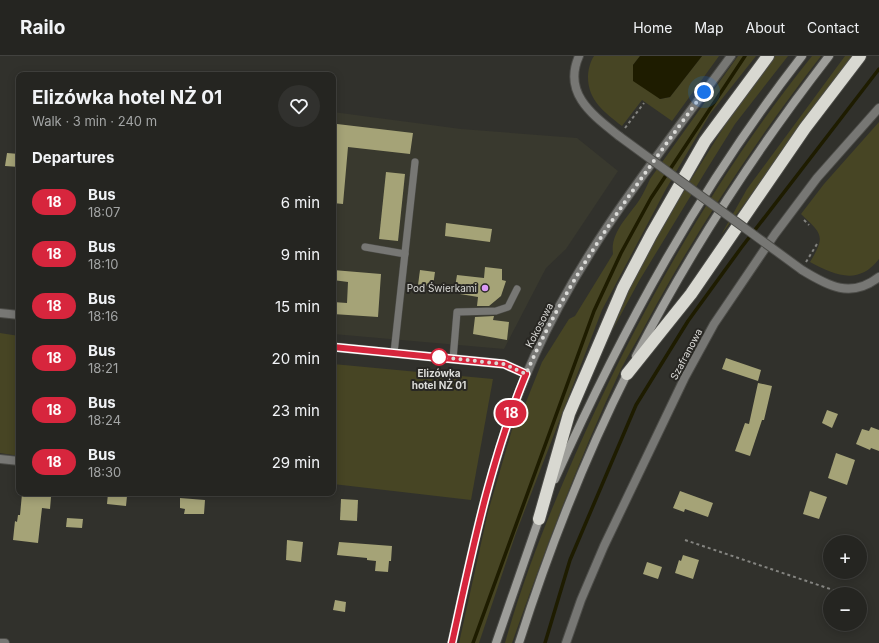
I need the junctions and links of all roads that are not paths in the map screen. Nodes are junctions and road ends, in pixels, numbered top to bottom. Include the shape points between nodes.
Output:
1 (579, 56) edge
2 (731, 56) edge
3 (768, 56) edge
4 (802, 56) edge
5 (829, 56) edge
6 (860, 56) edge
7 (879, 108) edge
8 (415, 162) dead end
9 (365, 247) dead end
10 (405, 254) junction
11 (879, 278) edge
12 (517, 289) dead end
13 (0, 313) edge
14 (16, 315) edge
15 (336, 347) edge
16 (394, 353) junction
17 (453, 359) junction
18 (526, 374) junction
19 (627, 374) junction
20 (0, 459) edge
21 (16, 461) edge
22 (538, 518) junction
23 (0, 642) edge
24 (5, 643) edge
25 (452, 643) edge
26 (496, 643) edge
27 (519, 643) edge
28 (566, 643) edge

1 - 11 street, bridge via 575,78 579,96 590,113 621,133 824,284 843,289 865,286
2 - 18 street, Kokosowa via 584,261
3 - 22 highway via 705,141 623,288 569,414
4 - 22 main road via 722,165 654,278 597,386
5 - 19 main road via 775,127 728,196
6 - 19 highway via 805,128 691,294
7 - 28 street, Szafranowa via 817,178 775,234 714,324 685,377 604,546
8 - 10 lane
9 - 10 lane
10 - 16 lane
12 - 17 lane via 508,307 496,311 457,312
13 - 14 street
15 - 16 street
16 - 17 street
17 - 18 street via 504,364
18 - 25 street, Kokosowa via 489,482
19 - 27 main road via 563,519
20 - 21 street
22 - 26 main road
23 - 24 street

